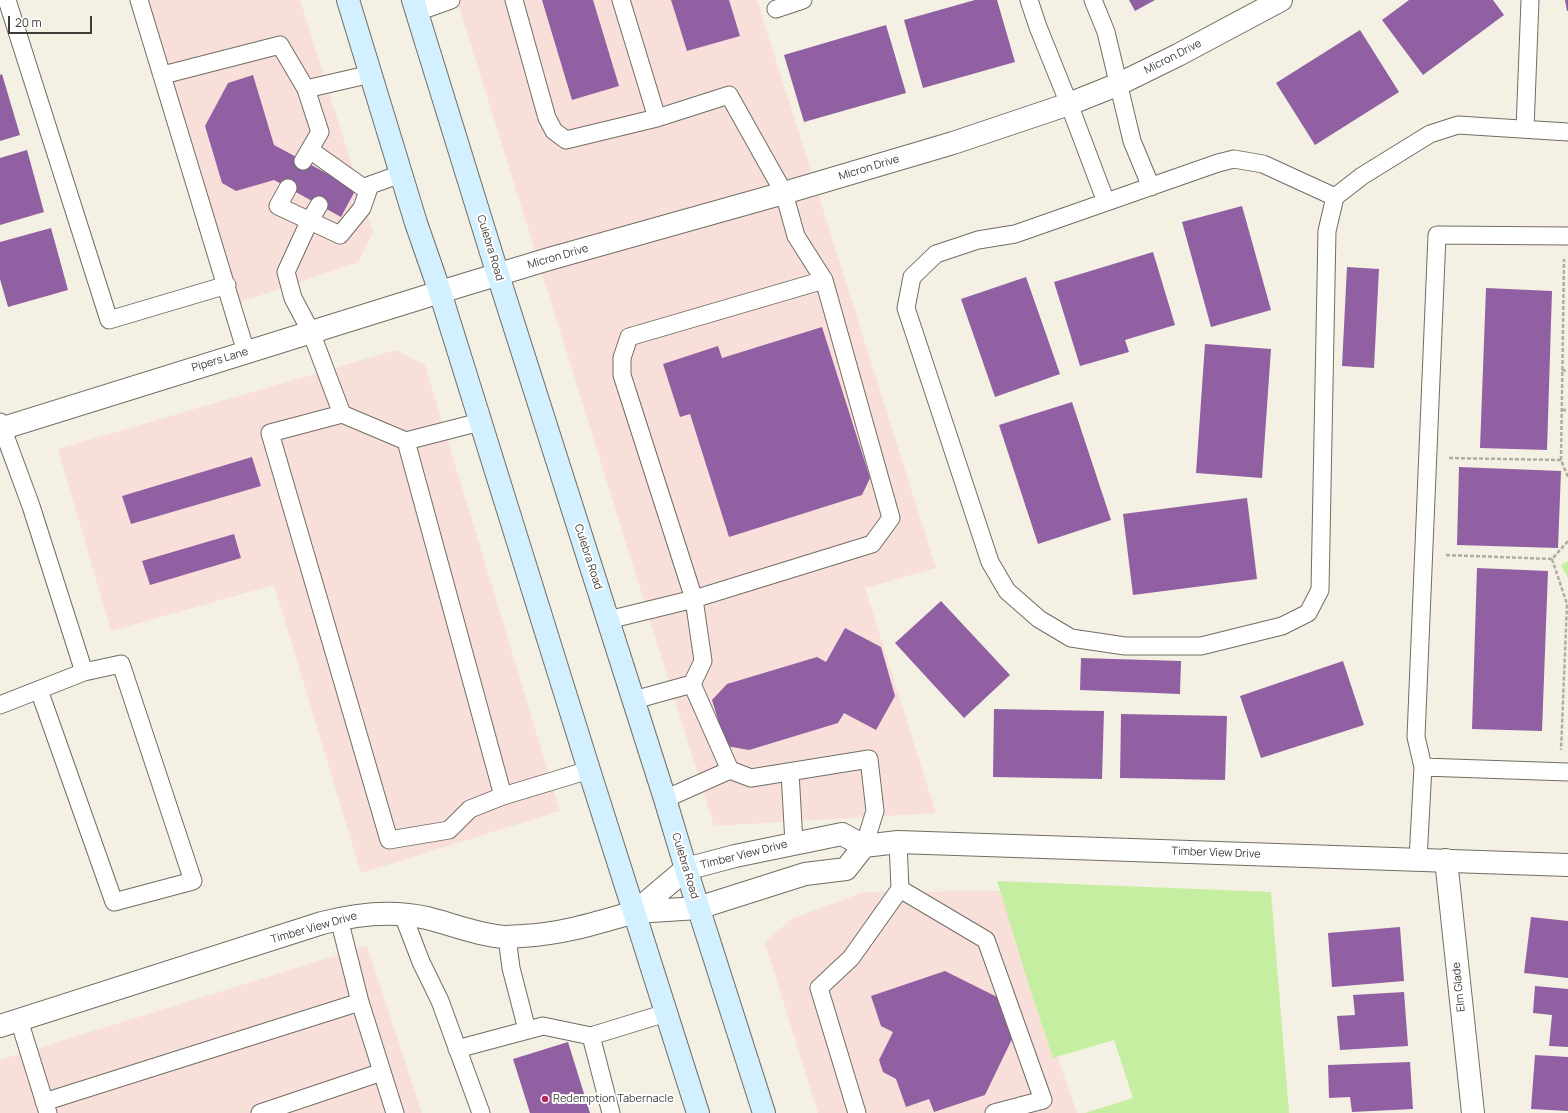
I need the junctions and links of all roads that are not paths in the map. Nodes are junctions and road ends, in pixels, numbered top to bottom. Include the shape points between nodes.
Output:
1 (7, 0) edge
2 (140, 0) edge
3 (348, 0) edge
4 (451, 0) edge
5 (514, 0) edge
6 (621, 0) edge
7 (802, 0) edge
8 (1029, 0) edge
9 (1093, 0) edge
10 (1281, 0) edge
11 (1530, 0) edge
12 (415, 6) edge
13 (776, 9) dead end
14 (371, 74) junction
15 (163, 75) junction
16 (1118, 84) junction
17 (306, 89) junction
18 (1069, 104) junction
19 (657, 118) junction
20 (1525, 129) junction
21 (1568, 132) edge
22 (401, 174) junction
23 (1151, 187) junction
24 (288, 188) dead end
25 (368, 191) junction
26 (784, 193) junction
27 (1335, 198) junction
28 (1106, 202) junction
29 (319, 205) dead end
30 (309, 222) junction
31 (1566, 236) edge
32 (498, 275) junction
33 (824, 280) junction
34 (226, 285) junction
35 (440, 292) junction
36 (311, 332) junction
37 (246, 352) junction
38 (342, 414) junction
39 (480, 422) junction
40 (1, 426) edge
41 (406, 441) junction
42 (694, 599) junction
43 (608, 620) junction
44 (84, 672) junction
45 (692, 684) junction
46 (39, 690) junction
47 (634, 700) junction
48 (0, 705) edge
49 (1423, 767) junction
50 (589, 770) junction
51 (730, 770) junction
52 (790, 772) junction
53 (1564, 772) edge
54 (503, 796) junction
55 (665, 799) junction
56 (898, 842) junction
57 (794, 843) junction
58 (864, 846) junction
59 (1418, 859) junction
60 (1446, 860) junction
61 (1568, 865) edge
62 (686, 869) junction
63 (900, 889) junction
64 (698, 908) junction
65 (635, 912) junction
66 (403, 915) junction
67 (339, 919) junction
68 (507, 937) junction
69 (360, 1002) junction
70 (666, 1013) junction
71 (10, 1023) edge
72 (527, 1030) junction
73 (591, 1036) junction
74 (457, 1049) junction
75 (382, 1072) junction
76 (46, 1108) edge
77 (260, 1113) edge
78 (395, 1113) edge
79 (481, 1113) edge
80 (611, 1113) edge
81 (698, 1113) edge
82 (764, 1113) edge
83 (857, 1113) edge
84 (994, 1113) edge
85 (1472, 1113) edge

1 - 34 lane via 109,320
2 - 15 lane
3 - 14 main road
4 - 12 lane
5 - 19 lane via 547,118 554,131 566,140
6 - 19 lane
7 - 13 lane
8 - 18 lane
9 - 16 lane via 1106,32
10 - 16 street, Micron Drive
11 - 20 lane
12 - 32 main road, Culebra Road
14 - 17 lane
14 - 22 main road
15 - 17 lane via 280,45
15 - 34 lane
16 - 18 street, Micron Drive
16 - 23 lane via 1132,141
17 - 25 lane via 320,132 307,155
18 - 26 street, Micron Drive via 953,143
18 - 28 lane
19 - 26 lane via 729,95
20 - 21 lane
20 - 27 lane via 1458,125 1430,134 1362,176
22 - 25 lane via 370,185
22 - 35 main road
23 - 27 lane via 1234,159 1263,164
23 - 28 lane
24 - 30 lane via 278,206
25 - 30 lane via 362,208 340,236
26 - 32 street, Micron Drive
26 - 33 lane via 796,236
27 - 28 lane via 1327,231 1320,590 1308,613 1282,626 1201,646 1125,646 1071,638 1039,619 1007,591 990,562 906,308 912,277 936,254 978,240 1015,234
29 - 30 lane
30 - 36 lane via 286,272 293,298
31 - 49 lane via 1437,235 1416,737
32 - 35 street, Micron Drive
32 - 43 main road, Culebra Road
33 - 42 lane via 891,518 872,544
33 - 42 lane via 629,337 622,358 622,375
34 - 37 lane
35 - 36 street, Pipers Lane
35 - 39 main road
36 - 37 street, Pipers Lane
36 - 38 lane
37 - 40 street, Pipers Lane
38 - 41 lane
38 - 54 lane via 270,433 389,840 449,830 470,809
39 - 41 lane
39 - 50 main road
40 - 44 lane via 31,506
41 - 54 lane
42 - 43 lane
42 - 45 lane via 703,661
43 - 47 main road, Culebra Road
44 - 46 lane
44 - 46 lane via 121,664 193,881 114,902
45 - 47 lane
45 - 51 lane
46 - 48 lane
47 - 55 main road, Culebra Road
49 - 53 lane
49 - 59 lane
50 - 54 lane
50 - 65 main road
51 - 52 lane via 750,778
51 - 55 lane
52 - 57 lane
52 - 58 lane via 869,759 875,811
55 - 62 main road, Culebra Road
56 - 58 street, Timber View Drive
56 - 59 street, Timber View Drive
56 - 63 lane
57 - 58 street, Timber View Drive via 842,834
57 - 62 street, Timber View Drive
58 - 64 street, Timber View Drive via 846,869 805,874
59 - 60 street, Timber View Drive
60 - 61 street, Timber View Drive
60 - 85 street, Elm Glade
62 - 64 main road, Culebra Road
62 - 65 street, Timber View Drive
63 - 83 lane via 851,958 820,988
63 - 84 lane via 986,940 1043,1100
64 - 65 street, Timber View Drive
64 - 82 main road, Culebra Road
65 - 68 street, Timber View Drive via 557,933
65 - 70 main road
66 - 67 street, Timber View Drive via 372,914
66 - 68 street, Timber View Drive
66 - 74 lane via 421,962 440,1001
67 - 69 lane
67 - 71 street, Timber View Drive
68 - 72 lane via 510,968
69 - 75 lane
69 - 76 lane
70 - 73 lane
70 - 81 main road
71 - 76 lane
72 - 73 lane via 543,1026
72 - 74 lane
73 - 80 lane
74 - 79 lane
75 - 77 lane
75 - 78 lane

